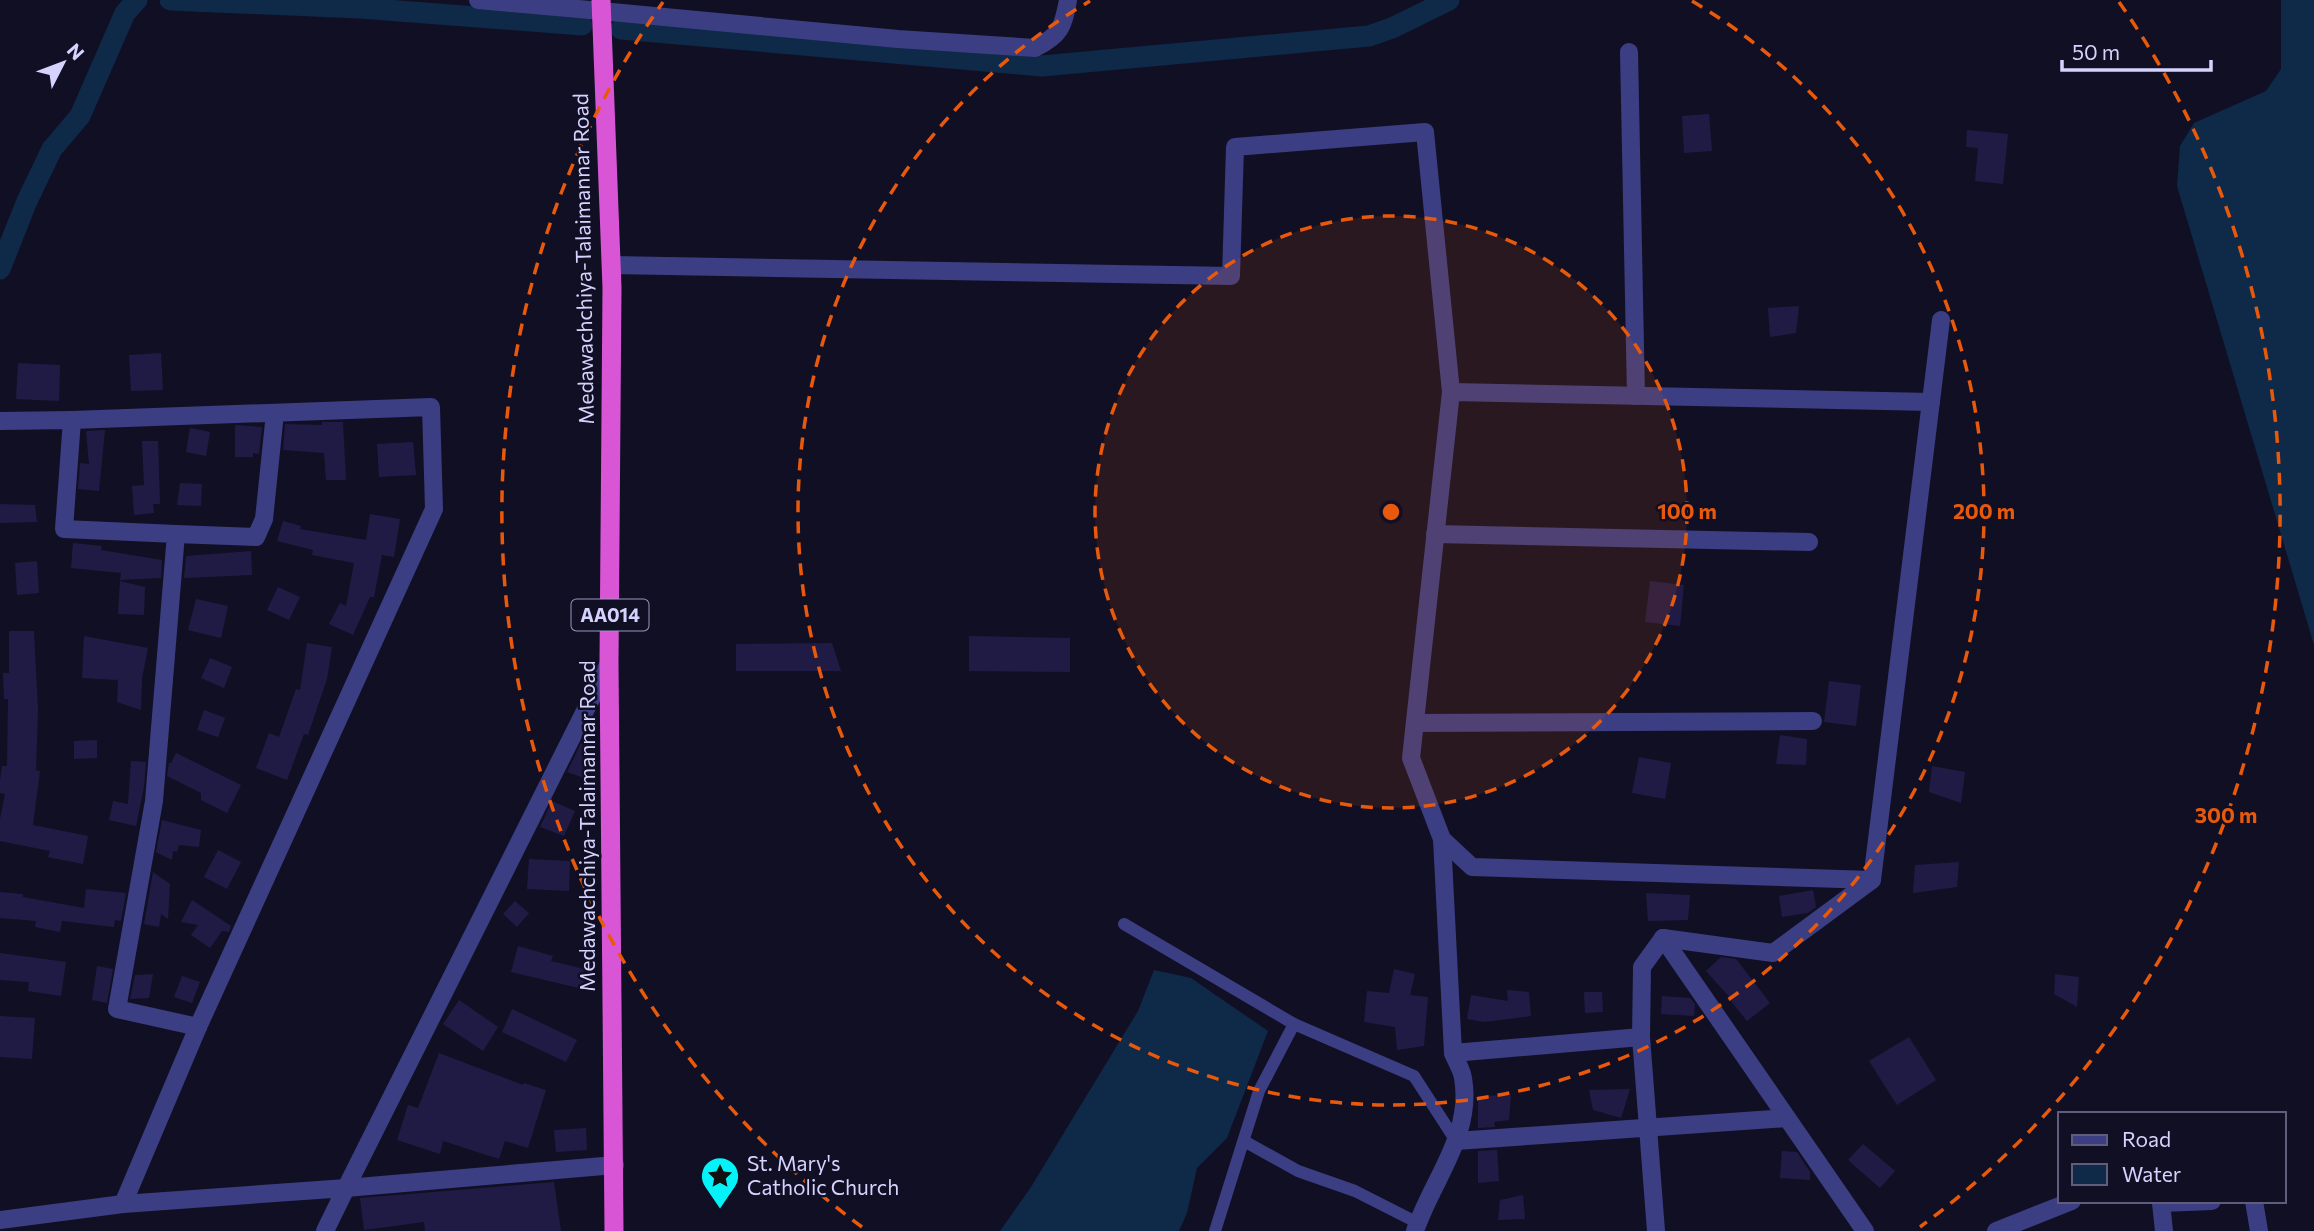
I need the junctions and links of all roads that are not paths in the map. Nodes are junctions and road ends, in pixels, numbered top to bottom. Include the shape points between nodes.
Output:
1 (478, 0) edge
2 (1068, 0) edge
3 (601, 6) edge
4 (1629, 52) dead end
5 (611, 265) junction
6 (1941, 320) dead end
7 (1451, 392) junction
8 (1636, 396) junction
9 (1931, 402) junction
10 (275, 413) junction
11 (72, 420) junction
12 (0, 421) edge
13 (176, 534) junction
14 (1436, 534) junction
15 (1809, 542) dead end
16 (609, 663) junction
17 (1812, 721) dead end
18 (1415, 723) junction
19 (1442, 839) junction
20 (1872, 880) junction
21 (1124, 924) dead end
22 (1662, 938) junction
23 (1294, 1024) junction
24 (198, 1027) junction
25 (1641, 1037) junction
26 (1453, 1053) junction
27 (1787, 1118) junction
28 (1648, 1126) junction
29 (1244, 1141) junction
30 (1456, 1141) junction
31 (615, 1165) junction
32 (346, 1188) junction
33 (123, 1203) junction
34 (2067, 1203) edge
35 (2161, 1203) edge
36 (2254, 1203) edge
37 (0, 1220) edge
38 (1416, 1227) edge
39 (325, 1231) edge
40 (614, 1231) edge
41 (1215, 1231) edge
42 (1656, 1231) edge
43 (1866, 1231) edge
44 (1996, 1231) edge
45 (2164, 1231) edge
46 (2259, 1231) edge

1 - 3 street
2 - 3 street via 1064,22 1053,39 1035,48 898,39
3 - 5 highway, Medawachchiya-Talaimannar Road / AA014
4 - 8 street
5 - 7 street via 1231,276 1235,148 1425,132
5 - 16 highway, Medawachchiya-Talaimannar Road / AA014
6 - 9 street
7 - 8 street
7 - 14 street
8 - 9 street
9 - 20 street
10 - 11 street
10 - 13 street via 264,519 257,537
10 - 24 street via 431,407 434,509
11 - 12 street
11 - 13 street via 64,529
13 - 24 street via 154,801 117,1009
14 - 15 street
14 - 18 street
16 - 31 highway, Medawachchiya-Talaimannar Road / AA014
16 - 32 street
17 - 18 street
18 - 19 street via 1411,758
19 - 20 street via 1472,867
19 - 26 street
20 - 22 street via 1773,953
21 - 23 lane
22 - 25 street via 1642,967
22 - 27 street
23 - 29 lane via 1259,1091
23 - 30 lane via 1414,1076
24 - 33 street
25 - 26 street
25 - 28 street
26 - 30 street via 1463,1076 1465,1113
27 - 28 street
27 - 43 street
28 - 30 street
28 - 42 street
29 - 38 lane via 1298,1171 1355,1191
29 - 41 lane
30 - 38 street
31 - 32 street
31 - 40 highway, Medawachchiya-Talaimannar Road / AA014
32 - 33 street
32 - 39 street
33 - 37 street
34 - 44 street
35 - 45 street
36 - 46 street

